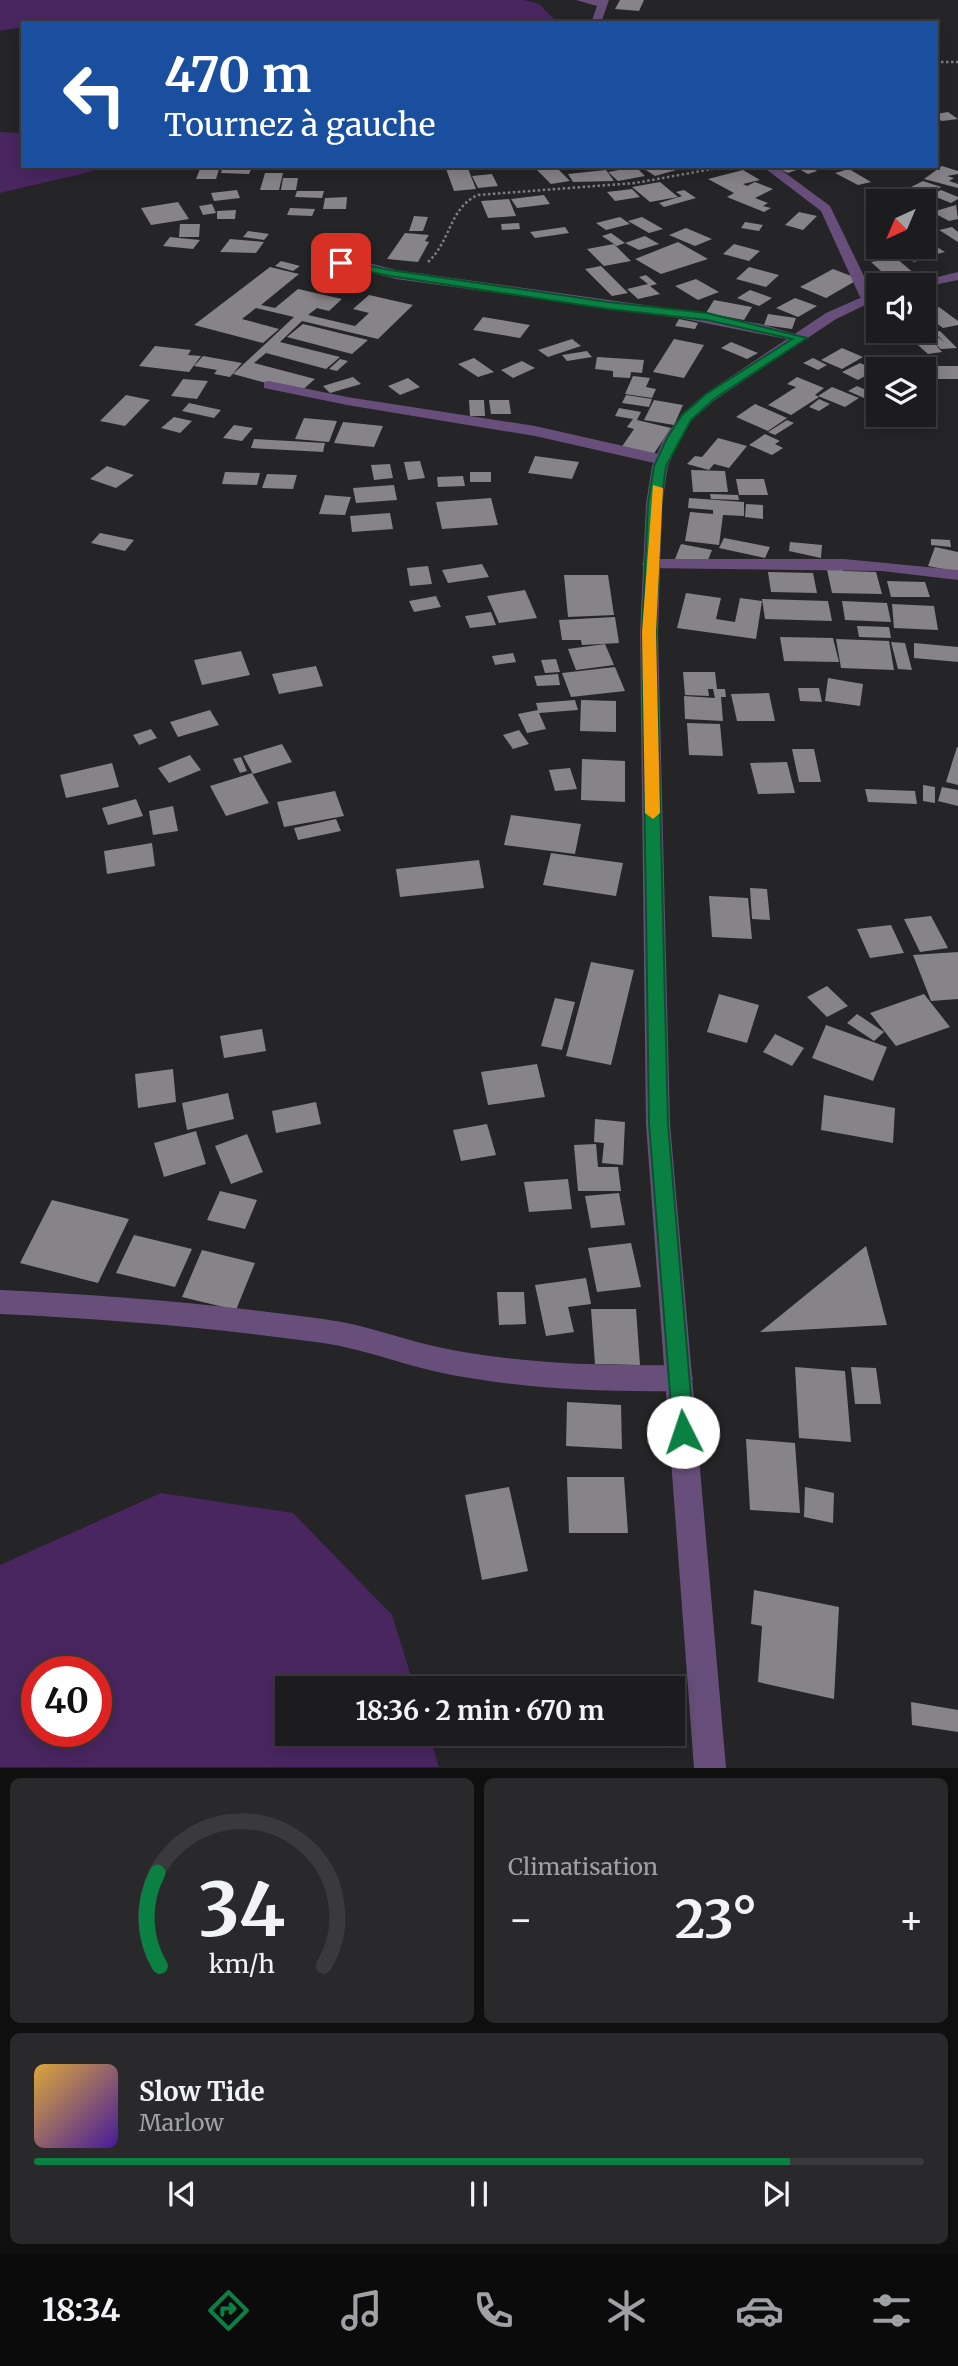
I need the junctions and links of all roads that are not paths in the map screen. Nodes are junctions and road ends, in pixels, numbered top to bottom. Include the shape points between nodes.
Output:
1 (582, 0) edge
2 (603, 2) edge
3 (597, 21) edge
4 (771, 168) edge
5 (319, 254) dead end
6 (958, 276) edge
7 (936, 280) edge
8 (866, 283) edge
9 (866, 299) edge
10 (801, 338) junction
11 (269, 385) dead end
12 (663, 460) junction
13 (651, 564) junction
14 (958, 575) edge
15 (0, 1302) edge
16 (679, 1378) junction
17 (710, 1768) edge

1 - 2 street
2 - 3 street
4 - 8 street via 826,209
5 - 10 street via 341,263 409,276 707,316
6 - 7 street
9 - 10 street via 831,316
10 - 12 street via 687,417
11 - 12 street via 536,431
12 - 13 street via 654,504
13 - 14 street via 858,563
13 - 16 street via 659,1124
15 - 16 street via 110,1307 326,1331 449,1362 530,1375
16 - 17 street

